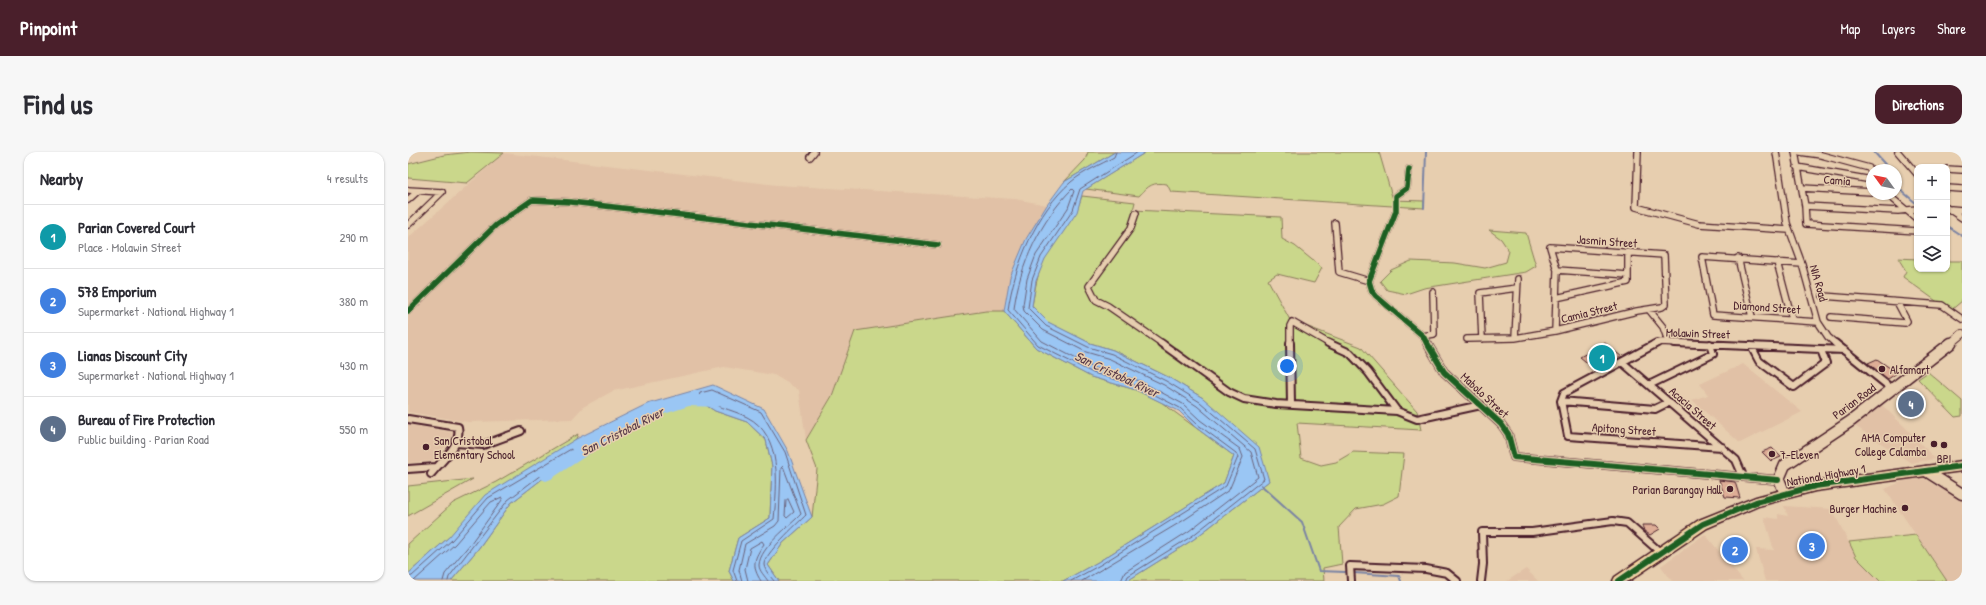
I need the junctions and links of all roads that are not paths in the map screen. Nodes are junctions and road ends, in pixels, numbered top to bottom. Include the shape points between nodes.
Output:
1 (814, 152) edge
2 (1638, 152) edge
3 (1776, 152) edge
4 (1794, 152) edge
5 (1800, 152) edge
6 (1898, 152) edge
7 (810, 157) dead end
8 (1797, 167) junction
9 (1866, 167) edge
10 (1914, 168) edge
11 (1409, 169) dead end
12 (1950, 169) edge
13 (1962, 170) edge
14 (1866, 179) edge
15 (1802, 188) junction
16 (1950, 188) edge
17 (1962, 189) edge
18 (408, 190) edge
19 (418, 191) junction
20 (1866, 192) edge
21 (408, 200) edge
22 (1894, 200) edge
23 (1805, 206) junction
24 (1950, 209) edge
25 (1907, 210) junction
26 (1914, 210) edge
27 (1950, 210) edge
28 (1962, 210) edge
29 (1136, 213) dead end
30 (1914, 216) edge
31 (1962, 218) edge
32 (1335, 224) dead end
33 (408, 225) edge
34 (1789, 230) junction
35 (1914, 231) edge
36 (938, 245) dead end
37 (1628, 252) junction
38 (1664, 255) joint
39 (1738, 258) junction
40 (1777, 262) junction
41 (1802, 264) junction
42 (1557, 270) junction
43 (1628, 274) junction
44 (1518, 279) dead end
45 (1369, 281) junction
46 (1517, 288) junction
47 (1433, 292) dead end
48 (1823, 296) dead end
49 (1556, 298) junction
50 (1897, 302) junction
51 (1650, 310) junction
52 (408, 311) edge
53 (1752, 317) junction
54 (1830, 317) dead end
55 (1792, 319) junction
56 (1962, 319) edge
57 (1818, 322) junction
58 (1555, 331) junction
59 (1962, 334) edge
60 (1423, 336) junction
61 (1515, 338) junction
62 (1467, 339) dead end
63 (1482, 339) junction
64 (1668, 341) junction
65 (1710, 344) junction
66 (1751, 346) junction
67 (1821, 350) junction
68 (1844, 350) junction
69 (1622, 362) junction
70 (1650, 385) junction
71 (1892, 389) junction
72 (1561, 401) junction
73 (1669, 402) junction
74 (1291, 404) junction
75 (1481, 405) junction
76 (1397, 411) junction
77 (408, 419) edge
78 (522, 431) dead end
79 (456, 443) junction
80 (1722, 447) junction
81 (1962, 466) edge
82 (436, 467) junction
83 (408, 469) edge
84 (1926, 471) junction
85 (432, 474) dead end
86 (1743, 476) junction
87 (1778, 480) junction
88 (1785, 494) junction
89 (1962, 494) edge
90 (1660, 552) junction
91 (1351, 581) edge
92 (1457, 581) edge
93 (1481, 581) edge
94 (1619, 581) edge

1 - 7 street
2 - 34 street via 1635,205 1638,208 1699,224
3 - 34 street, NIA Road
4 - 8 street
5 - 9 street
6 - 10 street
8 - 14 street
8 - 15 street
11 - 45 street via 1408,188 1396,196 1394,216
12 - 13 street
15 - 20 street, Camia
15 - 23 street
16 - 17 street
18 - 19 street
19 - 21 street
19 - 33 street via 442,192
22 - 25 street
23 - 25 street
23 - 35 street via 1808,225
24 - 28 street
25 - 26 street
25 - 30 street
27 - 31 street
29 - 74 street via 1131,228 1089,286 1096,300 1162,343 1229,392 1244,399
32 - 45 street via 1339,272
34 - 41 street, NIA Road
36 - 52 street via 571,202 532,200 496,225
37 - 38 street, Jasmin Street
37 - 42 street, Jasmin Street via 1550,247
37 - 43 street
38 - 51 street, Camia Street via 1666,304 1662,308
39 - 40 street
39 - 53 street
39 - 53 street, Diamond Street via 1702,257 1713,315
40 - 41 street
40 - 55 street
41 - 57 street, NIA Road
42 - 43 street
42 - 49 street
43 - 49 street via 1628,282
44 - 46 street
45 - 60 street, Mabolo Street via 1376,296
46 - 61 street
46 - 63 street via 1480,293
47 - 60 street via 1434,334
48 - 50 street
49 - 58 street
50 - 54 street via 1907,321 1905,323
50 - 56 street via 1942,305
51 - 58 street, Camia Street
51 - 64 street via 1663,327
53 - 55 street, Diamond Street
55 - 57 street, Diamond Street
57 - 68 street, NIA Road via 1824,333
58 - 61 street, Camia Street
59 - 71 main road, Parian Road
60 - 75 street, Mabolo Street via 1444,372
61 - 63 street, Camia Street
62 - 63 street, Camia Street
64 - 65 street, Molawin Street
64 - 69 street, Molawin Street via 1655,343
65 - 66 street, Molawin Street
65 - 70 street via 1713,354
66 - 67 street, Molawin Street
66 - 67 street via 1759,361 1794,387 1826,363
67 - 68 street, Molawin Street
68 - 71 street, NIA Road
69 - 70 street, Acacia Street
69 - 72 street, Molawin Street via 1564,393
70 - 73 street, Acacia Street
71 - 87 main road, Parian Road via 1851,421 1785,464
72 - 73 street via 1655,409
72 - 80 street, Apitong Street via 1568,436
73 - 80 street, Acacia Street
74 - 76 street
74 - 76 street via 1292,322 1359,360
75 - 76 street via 1417,419
75 - 86 street, Mabolo Street via 1508,434 1514,456
77 - 79 street via 458,427 460,432
78 - 79 street via 483,445
79 - 82 street
80 - 86 street, Acacia Street via 1736,460
81 - 84 highway, National Highway 1
82 - 83 street
82 - 85 street
84 - 88 highway, National Highway 1 via 1815,486
84 - 89 main road
86 - 87 street, Mabolo Street
87 - 88 main road
88 - 90 highway, National Highway 1 via 1756,502 1709,521
90 - 93 street via 1627,522 1613,521 1532,532 1482,532
90 - 94 highway, National Highway 1
91 - 92 street via 1350,566 1426,569 1447,573

